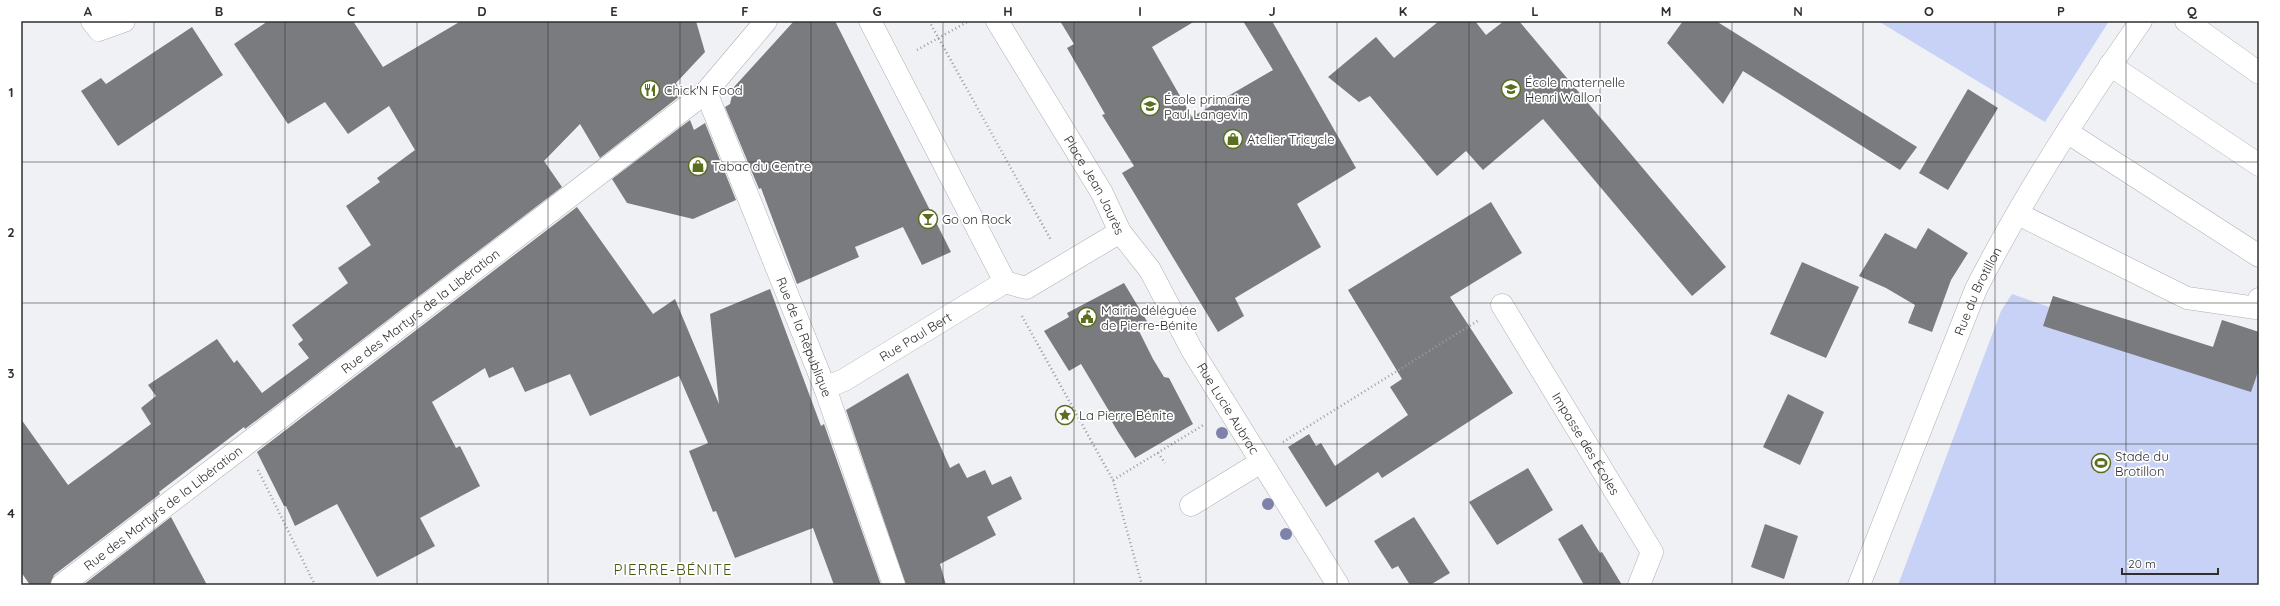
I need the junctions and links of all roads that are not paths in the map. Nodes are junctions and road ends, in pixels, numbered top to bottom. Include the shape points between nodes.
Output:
1 (92, 21) edge
2 (124, 21) edge
3 (765, 21) edge
4 (870, 21) edge
5 (997, 21) edge
6 (2141, 21) edge
7 (2186, 21) edge
8 (2110, 65) junction
9 (2259, 73) edge
10 (706, 92) junction
11 (2067, 132) junction
12 (2259, 165) edge
13 (2018, 214) junction
14 (1120, 232) junction
15 (2259, 256) edge
16 (1005, 282) junction
17 (2259, 299) edge
18 (1502, 305) road end
19 (825, 388) junction
20 (1260, 459) junction
21 (1191, 505) dead end
22 (62, 585) edge
23 (894, 585) edge
24 (1338, 585) edge
25 (1639, 585) edge
26 (1859, 585) edge

1 - 2 street via 99,30
3 - 10 street, Rue des Martyrs de la Libération
4 - 16 street
5 - 14 street, Place Jean Jaurès via 1102,193
6 - 8 street, Rue du Brotillon
7 - 9 street
8 - 11 street, Rue du Brotillon
8 - 12 street
10 - 19 street, Rue de la République
10 - 22 street, Rue des Martyrs de la Libération
11 - 13 street, Rue du Brotillon
11 - 15 street
13 - 17 street via 2187,298 2256,308
13 - 26 street, Rue du Brotillon via 1976,289
14 - 16 street, Place Jean Jaurès via 1026,288
14 - 20 street, Rue Lucie Aubrac via 1150,270 1192,350
16 - 19 street, Rue Paul Bert via 844,380
18 - 25 street, Impasse des Écoles via 1652,552
19 - 23 street, Rue de la République
20 - 21 street
20 - 24 street, Rue Lucie Aubrac

